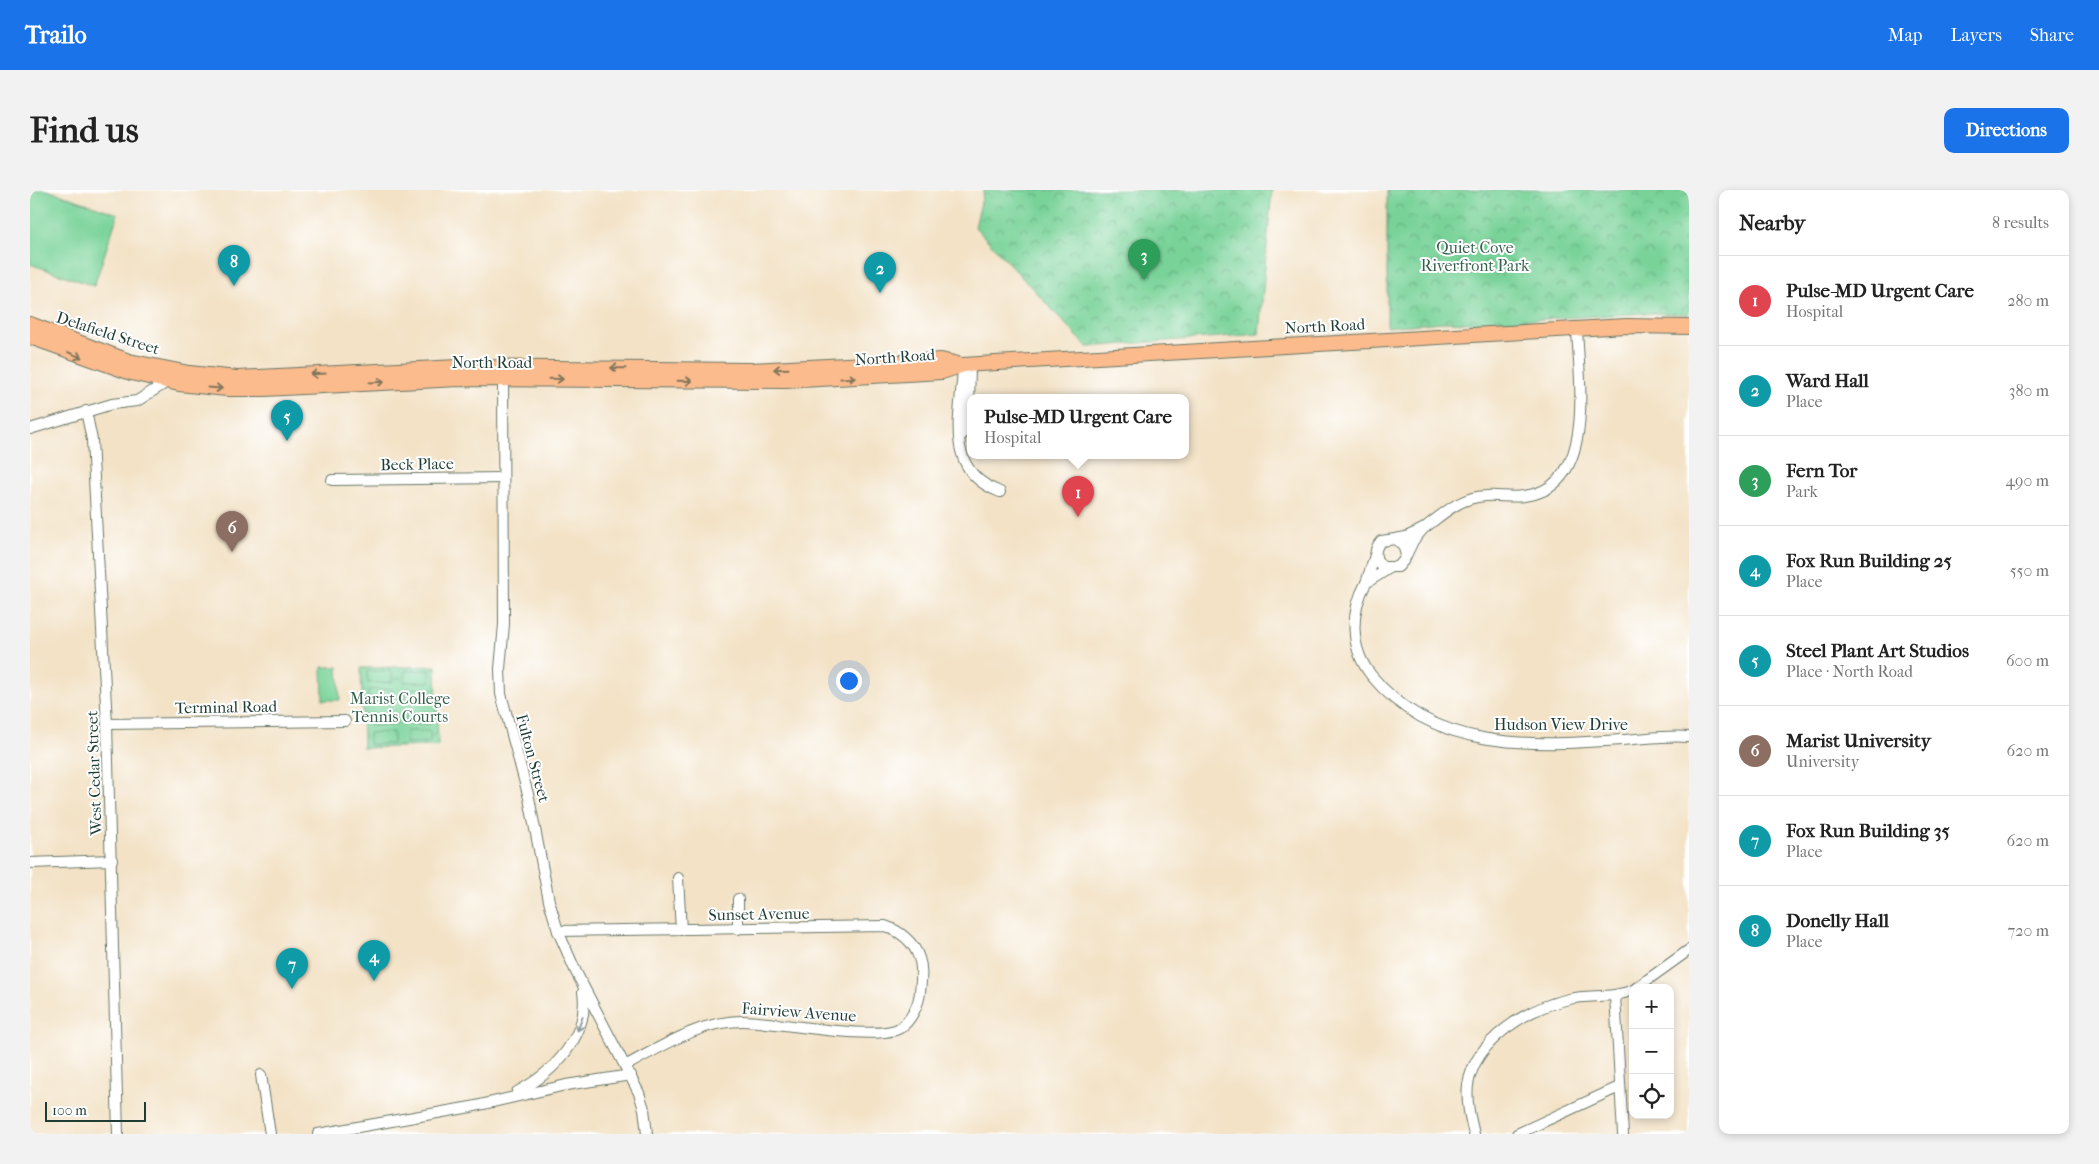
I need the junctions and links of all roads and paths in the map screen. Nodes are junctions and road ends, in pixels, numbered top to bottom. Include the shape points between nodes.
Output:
1 (30, 324) edge
2 (1689, 327) edge
3 (1577, 329) junction
4 (30, 336) edge
5 (967, 365) junction
6 (177, 372) joint
7 (503, 373) junction
8 (167, 382) junction
9 (87, 411) junction
10 (30, 429) edge
11 (503, 478) junction
12 (332, 480) dead end
13 (1000, 492) dead end
14 (1423, 529) junction
15 (1395, 539) junction
16 (1375, 555) junction
17 (1406, 555) junction
18 (1388, 569) junction
19 (1366, 583) junction
20 (345, 721) dead end
21 (107, 724) junction
22 (1689, 737) edge
23 (112, 860) junction
24 (30, 863) edge
25 (678, 878) dead end
26 (738, 899) dead end
27 (738, 929) junction
28 (681, 930) junction
29 (558, 931) junction
30 (1689, 950) edge
31 (578, 977) junction
32 (1641, 984) edge
33 (921, 985) joint
34 (1629, 991) edge
35 (1615, 996) junction
36 (628, 1070) junction
37 (261, 1076) dead end
38 (1619, 1087) junction
39 (493, 1102) junction
40 (118, 1134) edge
41 (270, 1134) edge
42 (318, 1134) edge
43 (647, 1134) edge
44 (1474, 1134) edge
45 (1516, 1134) edge
46 (1623, 1134) edge

1 - 6 highway, Delafield Street via 111,355
2 - 3 highway, North Road via 1648,325
3 - 5 highway, North Road
3 - 14 street via 1579,426 1576,445 1565,471 1540,492 1524,496 1470,498 1456,504
4 -> 8 highway, Delafield Street via 107,366
5 - 7 highway, North Road via 942,372 785,381
5 - 13 street via 959,443 973,475
7 -> 6 highway, North Road via 426,368 250,378
8 -> 7 highway, North Road via 209,388 252,389
7 - 11 street, Fulton Street
8 - 9 street via 141,399
9 - 10 street
9 - 21 street, West Cedar Street via 92,440
11 - 12 street, Beck Place
11 - 29 street, Fulton Street via 504,624 500,686
14 - 15 street
14 - 17 street
15 - 16 street via 1381,541
15 - 17 street via 1403,545
16 - 18 street via 1379,564
16 - 19 street, Hudson View Drive
17 - 18 street via 1398,568
18 - 19 street
19 - 22 street, Hudson View Drive via 1355,619 1357,651 1381,687 1408,710 1429,722 1469,736 1510,742
20 - 21 street, Terminal Road
21 - 23 street, West Cedar Street
23 - 24 street
23 - 40 street, West Cedar Street via 110,903
25 - 28 street
26 - 27 street
27 - 28 street, Sunset Avenue
27 - 33 street, Sunset Avenue via 885,926 897,930 911,943 919,958
28 - 29 street, Sunset Avenue
29 - 31 street, Fulton Street
30 - 32 street
31 - 36 street, Fulton Street
31 -> 39 street, Fairview Avenue via 585,1008 569,1048 540,1077
33 - 36 street, Fairview Avenue via 914,1010 906,1024 898,1029 877,1032 824,1030 741,1020 718,1023 683,1036
34 - 35 street
35 - 38 street
35 - 44 street via 1554,1003 1526,1016 1497,1037 1478,1060 1468,1084 1468,1107
36 - 39 street, Fairview Avenue
36 - 43 street, Fulton Street via 642,1101
37 - 41 street
38 - 45 street
38 - 46 street
39 - 42 street, Fairview Avenue

